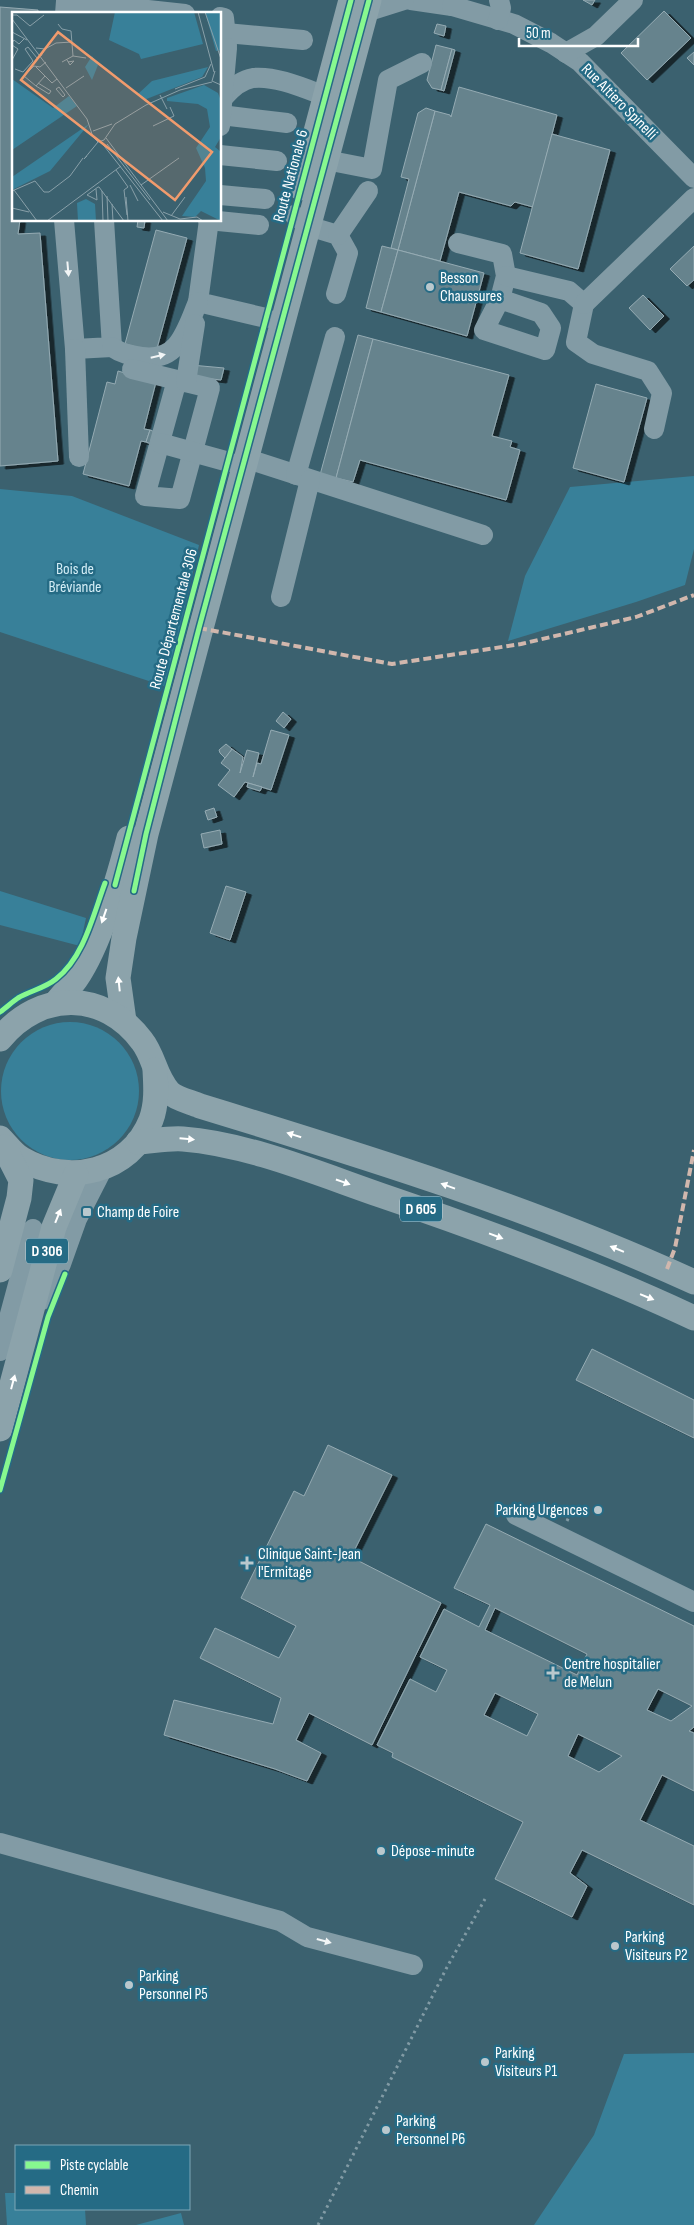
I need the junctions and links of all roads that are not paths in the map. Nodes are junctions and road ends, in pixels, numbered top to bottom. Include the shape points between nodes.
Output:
1 (404, 0) edge
2 (411, 0) edge
3 (633, 0) edge
4 (449, 3) edge
5 (362, 4) edge
6 (499, 10) edge
7 (65, 12) edge
8 (167, 12) edge
9 (224, 33) edge
10 (303, 40) dead end
11 (566, 53) junction
12 (422, 63) dead end
13 (252, 78) junction
14 (334, 100) junction
15 (222, 113) edge
16 (287, 123) dead end
17 (221, 155) edge
18 (326, 160) junction
19 (277, 161) dead end
20 (694, 178) edge
21 (368, 191) dead end
22 (221, 194) edge
23 (694, 198) edge
24 (265, 199) dead end
25 (64, 221) edge
26 (104, 221) edge
27 (208, 221) edge
28 (220, 221) edge
29 (301, 221) junction
30 (258, 224) dead end
31 (338, 235) junction
32 (458, 243) dead end
33 (506, 276) junction
34 (336, 294) dead end
35 (500, 299) dead end
36 (198, 302) junction
37 (584, 304) junction
38 (266, 318) junction
39 (335, 337) dead end
40 (112, 347) junction
41 (75, 349) junction
42 (255, 358) joint
43 (132, 369) dead end
44 (181, 381) junction
45 (654, 429) dead end
46 (160, 443) junction
47 (192, 452) junction
48 (79, 457) dead end
49 (237, 460) junction
50 (303, 477) junction
51 (483, 535) dead end
52 (281, 597) dead end
53 (124, 888) junction
54 (56, 1003) junction
55 (124, 1021) junction
56 (0, 1039) edge
57 (155, 1070) junction
58 (0, 1138) edge
59 (138, 1142) junction
60 (103, 1168) junction
61 (76, 1174) junction
62 (33, 1229) dead end
63 (0, 1270) edge
64 (694, 1282) edge
65 (694, 1318) edge
66 (27, 1330) junction
67 (0, 1351) edge
68 (0, 1429) edge
69 (516, 1515) dead end
70 (694, 1602) edge
71 (0, 1844) edge
72 (413, 1965) dead end

1 - 5 street
2 - 4 street, Rue Altiero Spinelli
3 - 11 street via 596,36
4 - 6 street, Rue Altiero Spinelli
5 - 14 main road, Route Départementale 306
6 - 11 street, Rue Altiero Spinelli via 514,24
7 - 8 street via 66,1
9 - 10 street
9 - 13 street via 233,61
9 - 15 street
11 - 20 street, Rue Altiero Spinelli via 580,62
12 - 18 street via 388,80 372,169
13 - 14 street via 287,82
13 - 15 street via 230,89
14 - 18 main road, Route Départementale 306
14 - 29 main road, Route Nationale 6 via 313,140
15 - 16 street
17 - 19 street
18 - 29 main road, Route Départementale 306
21 - 31 street
22 - 24 street
23 - 37 street
25 -> 41 street
26 - 40 street
27 - 36 street
28 - 30 street
29 - 31 street
29 - 38 main road, Route Nationale 6 via 279,265
29 - 49 main road, Route Départementale 306
31 - 34 street via 348,253
32 - 33 street via 502,254
33 - 35 street
33 - 37 street via 569,291
36 - 38 street
40 -> 36 street via 123,354 151,358 164,356 177,345
36 - 44 street
37 - 45 street via 576,342 593,354 648,371 662,393
38 - 42 main road, Route Nationale 6
39 - 50 street
40 - 41 street
41 - 48 street
42 - 49 main road, Route Départementale 306
43 - 44 street
44 - 46 street
44 - 47 street via 210,388
46 - 47 street
46 - 47 street via 145,496 180,499
47 - 49 street
49 - 50 street
49 - 53 main road, Route Départementale 306 via 146,834
50 - 51 street
50 - 52 street
53 -> 54 main road via 76,978
55 -> 53 main road via 118,978
54 - 55 main road via 80,1002 103,1008
54 - 56 main road via 32,1010
55 - 57 main road via 144,1043
57 - 59 main road via 156,1096 151,1120
64 -> 57 main road, D 605 via 588,1237 388,1164 200,1106 170,1093
58 - 61 main road via 20,1158 38,1167
58 - 63 main road, D 306 via 21,1180
59 - 60 main road
59 -> 65 main road, D 605 via 182,1138 266,1156 478,1229
60 - 61 main road
60 - 66 street via 77,1219 61,1264
66 -> 61 main road, D 306 via 54,1227
62 - 67 street
68 -> 66 main road, D 306
69 - 70 street
71 -> 72 street via 280,1921 307,1937

